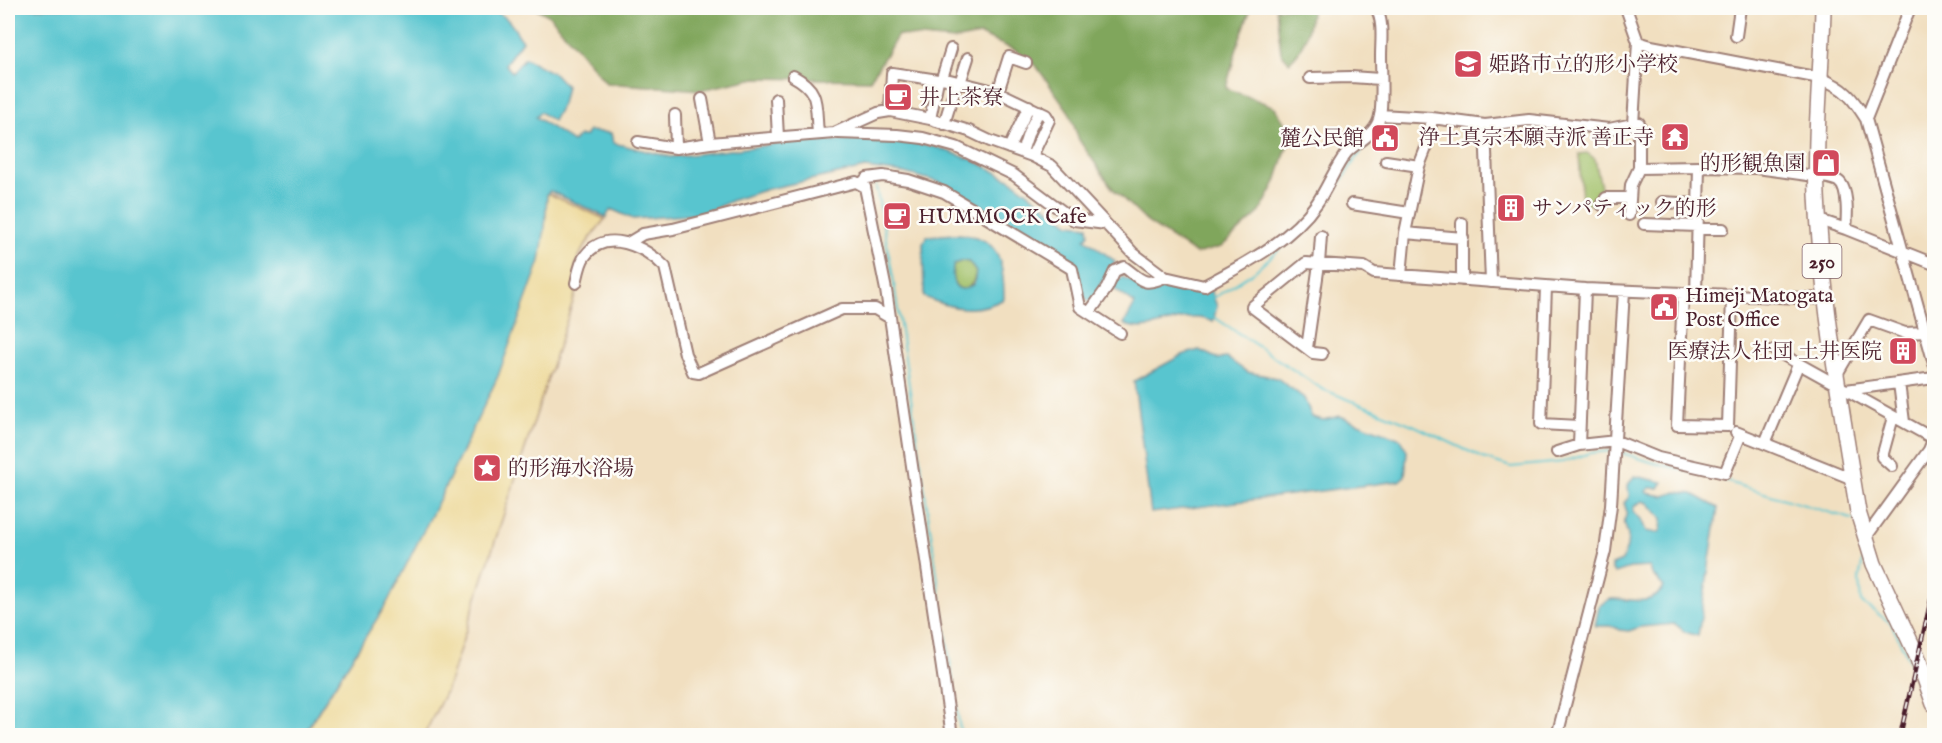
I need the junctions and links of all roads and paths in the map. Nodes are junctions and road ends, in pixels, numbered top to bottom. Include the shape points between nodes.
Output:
1 (1376, 8) edge
2 (1626, 8) edge
3 (1740, 8) edge
4 (1823, 8) edge
5 (1910, 8) edge
6 (1737, 36) dead end
7 (1638, 42) junction
8 (951, 49) dead end
9 (968, 58) dead end
10 (1026, 63) dead end
11 (793, 76) dead end
12 (1310, 78) dead end
13 (1820, 78) junction
14 (940, 79) junction
15 (1380, 79) junction
16 (959, 82) junction
17 (998, 92) junction
18 (702, 99) dead end
19 (776, 99) dead end
20 (1034, 109) junction
21 (890, 111) junction
22 (675, 115) dead end
23 (1385, 116) junction
24 (1432, 118) junction
25 (929, 119) junction
26 (1866, 119) junction
27 (944, 124) junction
28 (1633, 124) junction
29 (1485, 125) junction
30 (834, 133) junction
31 (818, 134) junction
32 (778, 137) junction
33 (923, 138) junction
34 (990, 141) junction
35 (638, 142) dead end
36 (710, 142) junction
37 (676, 148) junction
38 (1009, 148) junction
39 (1027, 154) junction
40 (983, 159) junction
41 (1386, 161) dead end
42 (1419, 166) junction
43 (1699, 166) junction
44 (1639, 168) junction
45 (1816, 176) junction
46 (862, 183) junction
47 (1630, 198) junction
48 (1662, 202) dead end
49 (1352, 204) dead end
50 (1698, 204) junction
51 (1602, 205) dead end
52 (1409, 213) junction
53 (1629, 215) dead end
54 (1819, 220) junction
55 (1462, 223) dead end
56 (1106, 224) junction
57 (1644, 224) dead end
58 (1697, 227) junction
59 (1846, 229) junction
60 (1723, 230) dead end
61 (1405, 233) junction
62 (1321, 236) dead end
63 (1463, 238) junction
64 (628, 243) junction
65 (1902, 251) junction
66 (1319, 264) junction
67 (1935, 264) edge
68 (1401, 275) junction
69 (1165, 277) junction
70 (1462, 280) junction
71 (1491, 282) junction
72 (576, 283) dead end
73 (1546, 287) junction
74 (1585, 290) junction
75 (1624, 291) junction
76 (1683, 294) junction
77 (1696, 295) junction
78 (1732, 297) junction
79 (1827, 299) junction
80 (1089, 313) junction
81 (890, 318) junction
82 (1926, 332) junction
83 (1120, 333) dead end
84 (1307, 348) junction
85 (1774, 351) dead end
86 (1322, 354) dead end
87 (1935, 364) edge
88 (1798, 365) junction
89 (1935, 378) edge
90 (1840, 383) junction
91 (1899, 383) junction
92 (1899, 420) junction
93 (1579, 426) junction
94 (1728, 426) junction
95 (1741, 434) junction
96 (1934, 438) edge
97 (1765, 443) junction
98 (1579, 445) junction
99 (1615, 448) junction
100 (1932, 450) edge
101 (1557, 452) dead end
102 (1892, 466) dead end
103 (1853, 479) junction
104 (1864, 533) junction
105 (1935, 704) edge
106 (952, 735) edge
107 (1557, 735) edge

1 - 15 street via 1381,16
2 - 7 street
3 - 6 street
4 - 13 highway, 250
5 - 26 street
7 - 13 street
7 - 28 street
8 - 14 street
9 - 16 street
10 - 17 street via 1009,57
11 - 31 street via 812,89
12 - 15 street
13 - 26 street via 1850,94
13 - 45 highway, 250
14 - 16 street
14 - 21 street via 892,73
14 - 25 street
15 - 23 street
16 - 17 street
16 - 27 street
17 - 20 street
18 - 36 street
19 - 32 street
20 - 38 street
20 - 39 street via 1049,120
21 - 25 street
21 - 30 street
22 - 37 street
23 - 24 street
23 - 69 street via 1348,152 1316,204 1291,232 1250,261 1204,286
24 - 29 street
24 - 42 street
25 - 27 street
25 - 33 street
26 - 65 street
27 - 34 street
28 - 29 street via 1609,129 1529,120
28 - 44 street via 1639,123
29 - 71 street
30 - 31 street
30 - 33 street
31 - 32 street
32 - 36 street
33 - 40 street
34 - 38 street
34 - 40 street
35 - 37 street
36 - 37 street
38 - 39 street
39 - 56 street via 1052,166
40 - 56 street via 1014,175 1074,220
41 - 42 street
42 - 52 street
43 - 44 street
43 - 45 street
43 - 50 street
44 - 47 street via 1630,185
45 - 54 highway, 250
45 - 59 street via 1838,181 1843,188
46 - 64 street via 643,234
46 - 80 street via 867,178 883,176 944,192 1072,269 1080,307
46 - 81 street
47 - 51 street via 1606,198
47 - 53 street
48 - 50 street
49 - 52 street
50 - 58 street
52 - 61 street
54 - 59 street
54 - 79 highway, 250
55 - 63 street
56 - 69 street via 1133,254
57 - 58 street
58 - 60 street
58 - 77 street
59 - 65 street
61 - 63 street
61 - 68 street
62 - 66 street
63 - 70 street
64 - 72 street via 597,244 584,256
64 - 81 street via 657,258 665,267 685,354 693,372 708,370 842,309 875,309
65 - 67 street
65 - 82 street
66 - 68 street via 1364,267 1374,273
66 - 84 street
66 - 84 street via 1306,262 1252,307
68 - 70 street
69 - 80 street via 1143,282 1124,267 1115,271
70 - 71 street
71 - 73 street
73 - 74 street
73 - 93 street via 1541,424
74 - 75 street
74 - 93 street
75 - 76 street
75 - 99 street
76 - 77 street
76 - 94 street via 1677,425
77 - 78 street
78 - 79 street
78 - 94 street
79 - 90 highway, 250
80 - 83 street
81 - 106 street
82 - 87 street
82 - 90 street via 1905,333 1869,320
84 - 86 street
85 - 88 street
88 - 90 street
88 - 97 street
89 - 91 street
90 - 91 street
90 - 92 street
90 - 103 highway, 250
91 - 92 street
92 - 96 street
92 - 102 street via 1882,457
93 - 98 street
94 - 95 street
95 - 97 street
95 - 99 street via 1725,473
96 - 100 street
97 - 103 street
98 - 99 street
98 - 101 street
99 - 107 street via 1605,551
100 - 104 street
103 - 104 highway, 250
104 - 105 highway, 250

